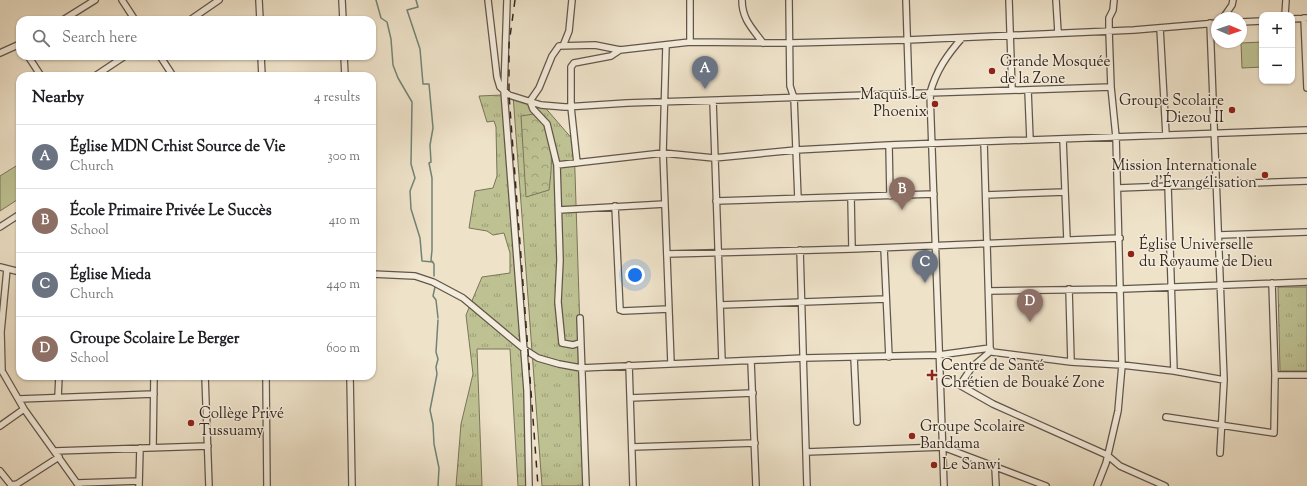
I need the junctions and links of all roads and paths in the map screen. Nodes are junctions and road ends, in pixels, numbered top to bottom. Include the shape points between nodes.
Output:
1 (95, 0) edge
2 (122, 0) edge
3 (219, 0) edge
4 (259, 0) edge
5 (342, 0) edge
6 (488, 0) edge
7 (507, 0) edge
8 (572, 0) edge
9 (690, 0) edge
10 (742, 0) edge
11 (789, 0) edge
12 (906, 0) edge
13 (1008, 0) edge
14 (1056, 0) edge
15 (1114, 0) edge
16 (1233, 0) edge
17 (1286, 0) edge
18 (88, 2) edge
19 (1227, 12) edge
20 (1285, 12) edge
21 (69, 16) edge
22 (132, 16) edge
23 (196, 16) edge
24 (260, 16) edge
25 (343, 16) edge
26 (1306, 18) edge
27 (1295, 20) edge
28 (1259, 21) edge
29 (1247, 22) edge
30 (1210, 23) joint
31 (1160, 28) junction
32 (1109, 30) junction
33 (1058, 32) junction
34 (1010, 35) junction
35 (962, 38) junction
36 (907, 40) junction
37 (690, 42) junction
38 (763, 43) junction
39 (790, 43) junction
40 (16, 46) edge
41 (562, 46) junction
42 (666, 46) junction
43 (620, 50) junction
44 (0, 53) edge
45 (31, 60) edge
46 (119, 60) edge
47 (163, 60) edge
48 (262, 60) edge
49 (344, 60) edge
50 (38, 72) edge
51 (101, 72) edge
52 (170, 72) edge
53 (262, 72) edge
54 (345, 72) edge
55 (1111, 87) junction
56 (1307, 88) edge
57 (1012, 90) junction
58 (1028, 90) junction
59 (504, 91) junction
60 (930, 93) junction
61 (909, 94) junction
62 (794, 98) junction
63 (530, 101) junction
64 (713, 101) junction
65 (666, 102) junction
66 (571, 106) junction
67 (1307, 130) edge
68 (1216, 133) junction
69 (1166, 135) junction
70 (1116, 137) junction
71 (1063, 139) junction
72 (1030, 140) junction
73 (984, 142) junction
74 (932, 143) junction
75 (889, 145) junction
76 (796, 150) junction
77 (663, 153) junction
78 (714, 158) junction
79 (577, 163) junction
80 (557, 165) junction
81 (1307, 181) edge
82 (1217, 184) junction
83 (1168, 186) junction
84 (1118, 188) junction
85 (1065, 192) junction
86 (934, 194) junction
87 (986, 195) junction
88 (890, 196) junction
89 (851, 197) junction
90 (798, 199) junction
91 (716, 201) junction
92 (665, 204) junction
93 (615, 206) junction
94 (559, 210) junction
95 (16, 217) edge
96 (0, 227) edge
97 (1307, 232) edge
98 (1219, 235) junction
99 (1120, 238) junction
100 (1067, 240) junction
101 (987, 243) junction
102 (936, 245) junction
103 (884, 248) junction
104 (852, 249) junction
105 (800, 250) junction
106 (718, 251) junction
107 (667, 254) junction
108 (0, 267) edge
109 (6, 269) junction
110 (16, 271) edge
111 (376, 274) edge
112 (1307, 282) edge
113 (1272, 283) junction
114 (1221, 285) junction
115 (1171, 287) junction
116 (1069, 289) junction
117 (1122, 289) junction
118 (989, 291) junction
119 (886, 299) junction
120 (801, 302) junction
121 (720, 305) junction
122 (669, 309) junction
123 (580, 318) dead end
124 (580, 343) junction
125 (524, 349) junction
126 (990, 350) junction
127 (939, 355) junction
128 (854, 357) junction
129 (888, 357) junction
130 (804, 358) junction
131 (722, 361) junction
132 (752, 361) junction
133 (1072, 362) junction
134 (671, 363) junction
135 (1122, 365) junction
136 (629, 366) junction
137 (581, 368) junction
138 (1174, 371) junction
139 (1, 372) edge
140 (1275, 374) junction
141 (1307, 375) edge
142 (59, 380) edge
143 (154, 380) edge
144 (206, 380) edge
145 (266, 380) edge
146 (350, 380) edge
147 (1224, 380) junction
148 (940, 381) junction
149 (960, 385) junction
150 (154, 394) junction
151 (753, 394) junction
152 (58, 396) junction
153 (630, 398) junction
154 (18, 399) junction
155 (24, 409) junction
156 (1166, 417) dead end
157 (857, 422) dead end
158 (0, 426) edge
159 (1222, 427) junction
160 (755, 443) junction
161 (208, 446) junction
162 (154, 447) junction
163 (632, 447) junction
164 (943, 447) junction
165 (140, 448) junction
166 (55, 451) junction
167 (806, 452) junction
168 (1220, 453) dead end
169 (1107, 455) junction
170 (59, 457) junction
171 (995, 467) junction
172 (0, 471) edge
173 (139, 483) edge
174 (78, 485) edge
175 (12, 486) edge
176 (208, 486) edge
177 (267, 486) edge
178 (352, 486) edge
179 (529, 486) edge
180 (586, 486) edge
181 (633, 486) edge
182 (756, 486) edge
183 (807, 486) edge
184 (944, 486) edge
185 (996, 486) edge
186 (1046, 486) edge
187 (1097, 486) edge
188 (1164, 486) edge

1 - 18 street
2 - 22 street
3 - 23 street
4 - 24 street
5 - 25 street
6 - 59 street via 497,77
7 - 59 street
8 - 41 street via 569,32
9 - 37 street
10 - 38 street via 742,12
11 - 39 street
12 - 36 street
13 - 34 street
14 - 33 street
15 - 32 street
16 - 19 street
17 - 20 street
18 - 21 street
26 - 27 street
26 - 56 street
28 - 29 street
30 - 31 street
30 - 68 street
31 - 32 street
31 - 69 street
32 - 33 street
32 - 55 street
33 - 34 street
34 - 35 street
34 - 57 street
35 - 36 street
35 - 60 street via 952,48 935,75
36 - 39 street
36 - 61 street
37 - 38 street
37 - 42 street
38 - 39 street
39 - 62 street via 790,86
40 - 44 street
41 - 43 street via 595,45
41 - 63 street via 559,46 552,56 545,75
42 - 43 street
42 - 65 street
43 - 66 street via 611,56 572,64
45 - 50 street
46 - 51 street
47 - 52 street
48 - 53 street
49 - 54 street
55 - 58 street
55 - 70 street
57 - 58 street
57 - 60 street
58 - 72 street
59 - 63 street
59 - 125 street
60 - 61 street
60 - 74 street
61 - 62 street
62 - 64 street
62 - 76 street
63 - 66 street via 555,108
63 - 80 street via 547,124
64 - 65 street
64 - 78 street
65 - 66 street
65 - 77 street
66 - 79 street
67 - 68 street
68 - 69 street
68 - 82 street
69 - 70 street
70 - 71 street
70 - 84 street
71 - 72 street
71 - 85 street
72 - 73 street
73 - 74 street
73 - 87 street
74 - 75 street
74 - 86 street
75 - 76 street
75 - 88 street
76 - 78 street
76 - 90 street
77 - 78 street
77 - 79 street
77 - 92 street
78 - 91 street
79 - 80 street
80 - 94 street
81 - 82 street
82 - 83 street
82 - 98 street
83 - 84 street
83 - 115 street
84 - 99 street
85 - 87 street
85 - 100 street
86 - 88 street
86 - 102 street
87 - 101 street
88 - 89 street
89 - 90 street
89 - 104 street
90 - 91 street
91 - 106 street
92 - 93 street
92 - 107 street
93 - 94 street
93 - 122 street via 620,310
94 - 124 street via 558,302 562,343
95 - 96 street
97 - 98 street
98 - 114 street
99 - 100 street
99 - 117 street
100 - 101 street
101 - 102 street
101 - 118 street
102 - 103 street
102 - 127 street
103 - 104 street
103 - 119 street
104 - 105 street
105 - 106 street
105 - 120 street
106 - 107 street
106 - 121 street
107 - 122 street
108 - 109 street
109 - 110 street
109 - 139 street
111 - 125 street via 415,276 445,288 462,298
112 - 113 street
113 - 114 street
113 - 140 street
114 - 115 street
114 - 147 street
115 - 117 street
115 - 138 street
116 - 117 street
116 - 118 street
116 - 133 street
117 - 135 street
118 - 126 street
119 - 120 street
119 - 129 street
120 - 121 street
120 - 130 street
121 - 131 street
122 - 134 street
123 - 124 street
124 - 137 street
125 - 137 street via 550,362
125 - 179 street
126 - 127 street
126 - 133 street via 996,354
126 - 149 street via 972,367
127 - 129 street
127 - 148 street
128 - 129 street
128 - 130 street
128 - 157 street
130 - 132 street
130 - 167 street
131 - 132 street
131 - 134 street
132 - 151 street
133 - 135 street
134 - 136 street
135 - 138 street
135 - 169 street via 1118,411
136 - 137 street
136 - 153 street
137 - 180 street
138 - 147 street
139 - 154 street
140 - 141 street
140 - 159 street via 1274,433
142 - 152 street
143 - 150 street
144 - 161 street
145 - 177 street
146 - 178 street
147 - 159 street
148 - 149 street
148 - 164 street
149 - 169 street via 994,404
150 - 152 street
150 - 162 street
151 - 153 street
151 - 160 street
152 - 154 street
153 - 163 street
154 - 155 street
155 - 158 street
155 - 166 street
156 - 159 street
159 - 168 street
160 - 163 street
160 - 182 street
161 - 162 street
161 - 176 street
162 - 165 street
163 - 181 street
164 - 167 street
164 - 171 street
164 - 184 street
165 - 166 street
165 - 173 street
166 - 170 street
167 - 183 street
169 - 187 street
169 - 188 street via 1120,466
170 - 174 street
170 - 175 street
171 - 185 street
171 - 186 street
172 - 175 street
173 - 174 street

